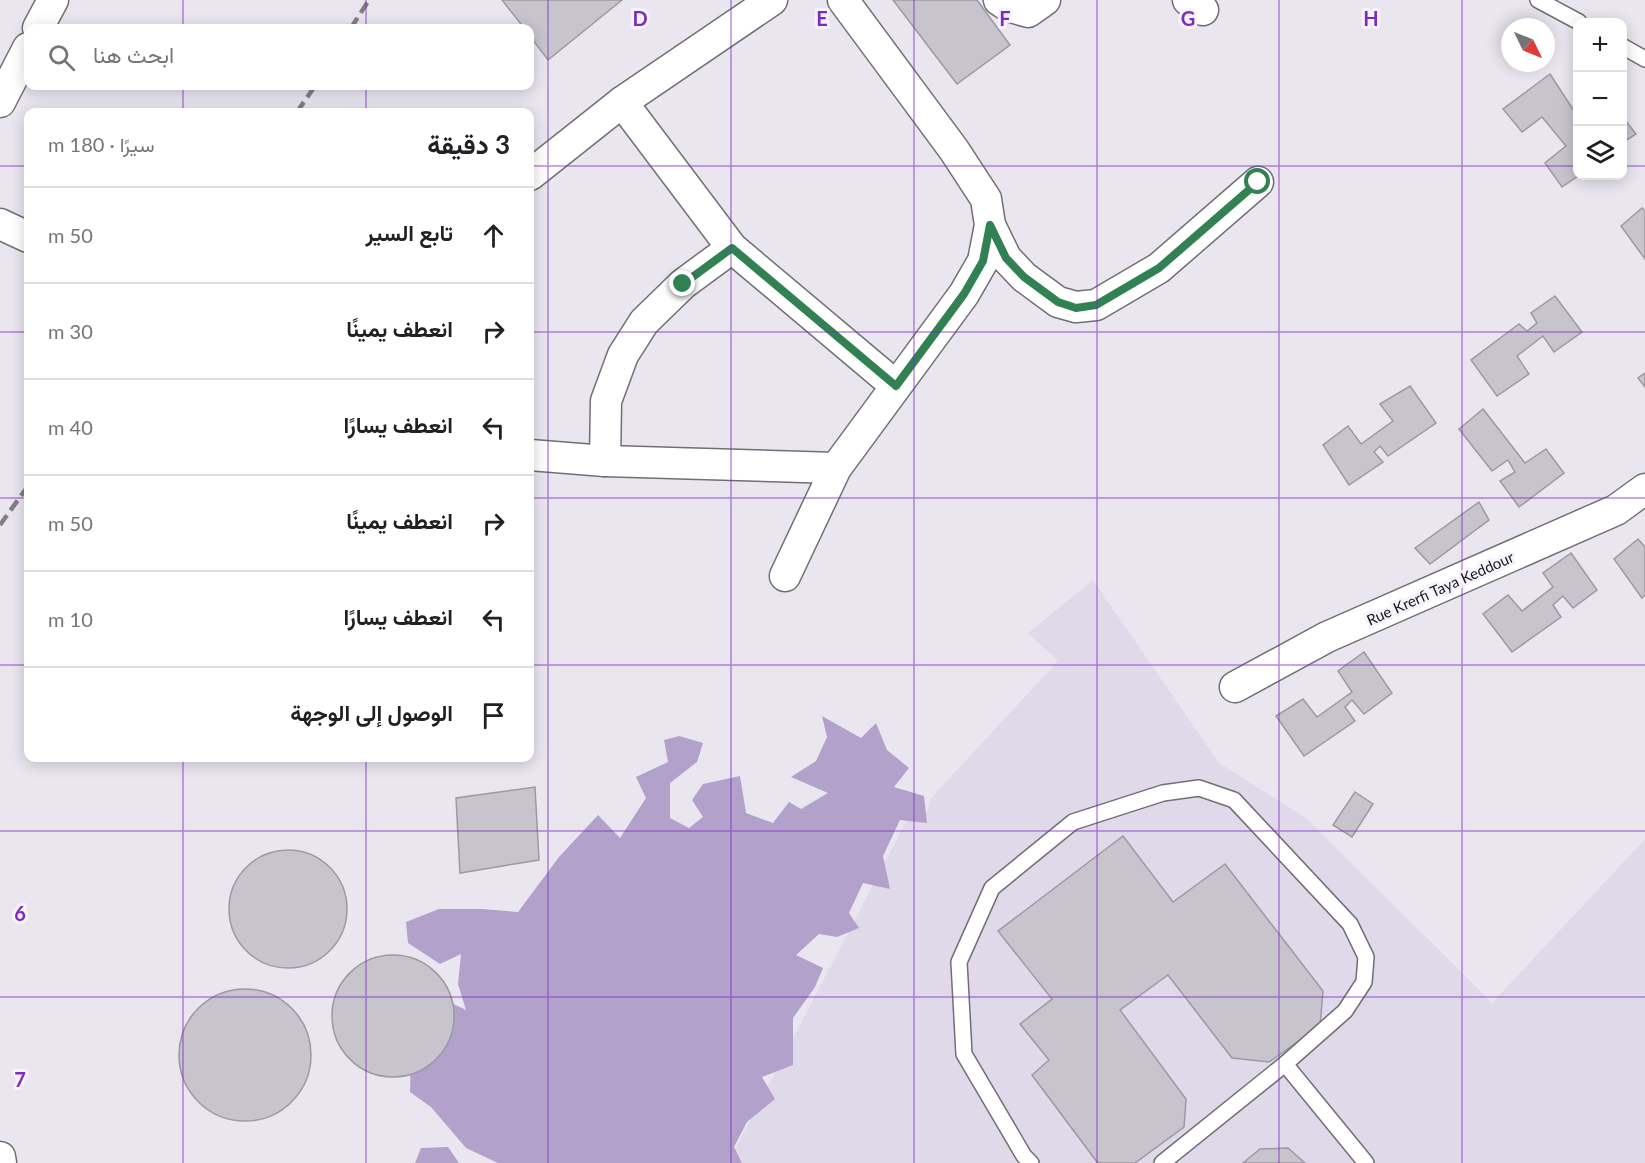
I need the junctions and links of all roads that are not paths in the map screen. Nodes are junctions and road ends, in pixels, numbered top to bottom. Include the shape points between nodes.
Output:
1 (53, 0) edge
2 (772, 0) edge
3 (843, 0) edge
4 (999, 0) edge
5 (1045, 0) edge
6 (1538, 0) edge
7 (1573, 19) edge
8 (41, 24) edge
9 (1627, 48) edge
10 (24, 56) edge
11 (1645, 59) edge
12 (0, 102) edge
13 (622, 102) junction
14 (534, 172) edge
15 (1258, 182) dead end
16 (0, 224) edge
17 (990, 225) junction
18 (24, 235) edge
19 (732, 248) junction
20 (896, 386) junction
21 (534, 455) edge
22 (605, 460) junction
23 (836, 468) junction
24 (1645, 489) edge
25 (785, 576) dead end
26 (1235, 687) dead end
27 (1285, 1064) junction
28 (0, 1157) edge
29 (1, 1163) edge
30 (1031, 1163) edge
31 (1162, 1163) edge
32 (1366, 1163) edge

1 - 8 street
2 - 13 street
3 - 17 street via 954,150 986,199
4 - 5 street via 1028,12
6 - 7 lane
9 - 11 lane
10 - 12 street
13 - 14 street
13 - 19 street
15 - 17 street via 1159,268 1096,305 1076,308 1058,302 1024,277 1006,258
16 - 18 street
17 - 20 street via 983,261 964,294
19 - 20 street
19 - 22 street via 683,284 644,322 623,355 606,401
20 - 23 street
21 - 22 street
22 - 23 street
23 - 25 street
24 - 26 street, Rue Krerfi Taya Keddour via 1616,510 1327,637
27 - 30 lane via 1345,1011 1364,982 1366,957 1350,924 1234,800 1199,788 1172,792 1073,822 992,888 959,962 964,1054
27 - 31 lane
27 - 32 lane
28 - 29 street

